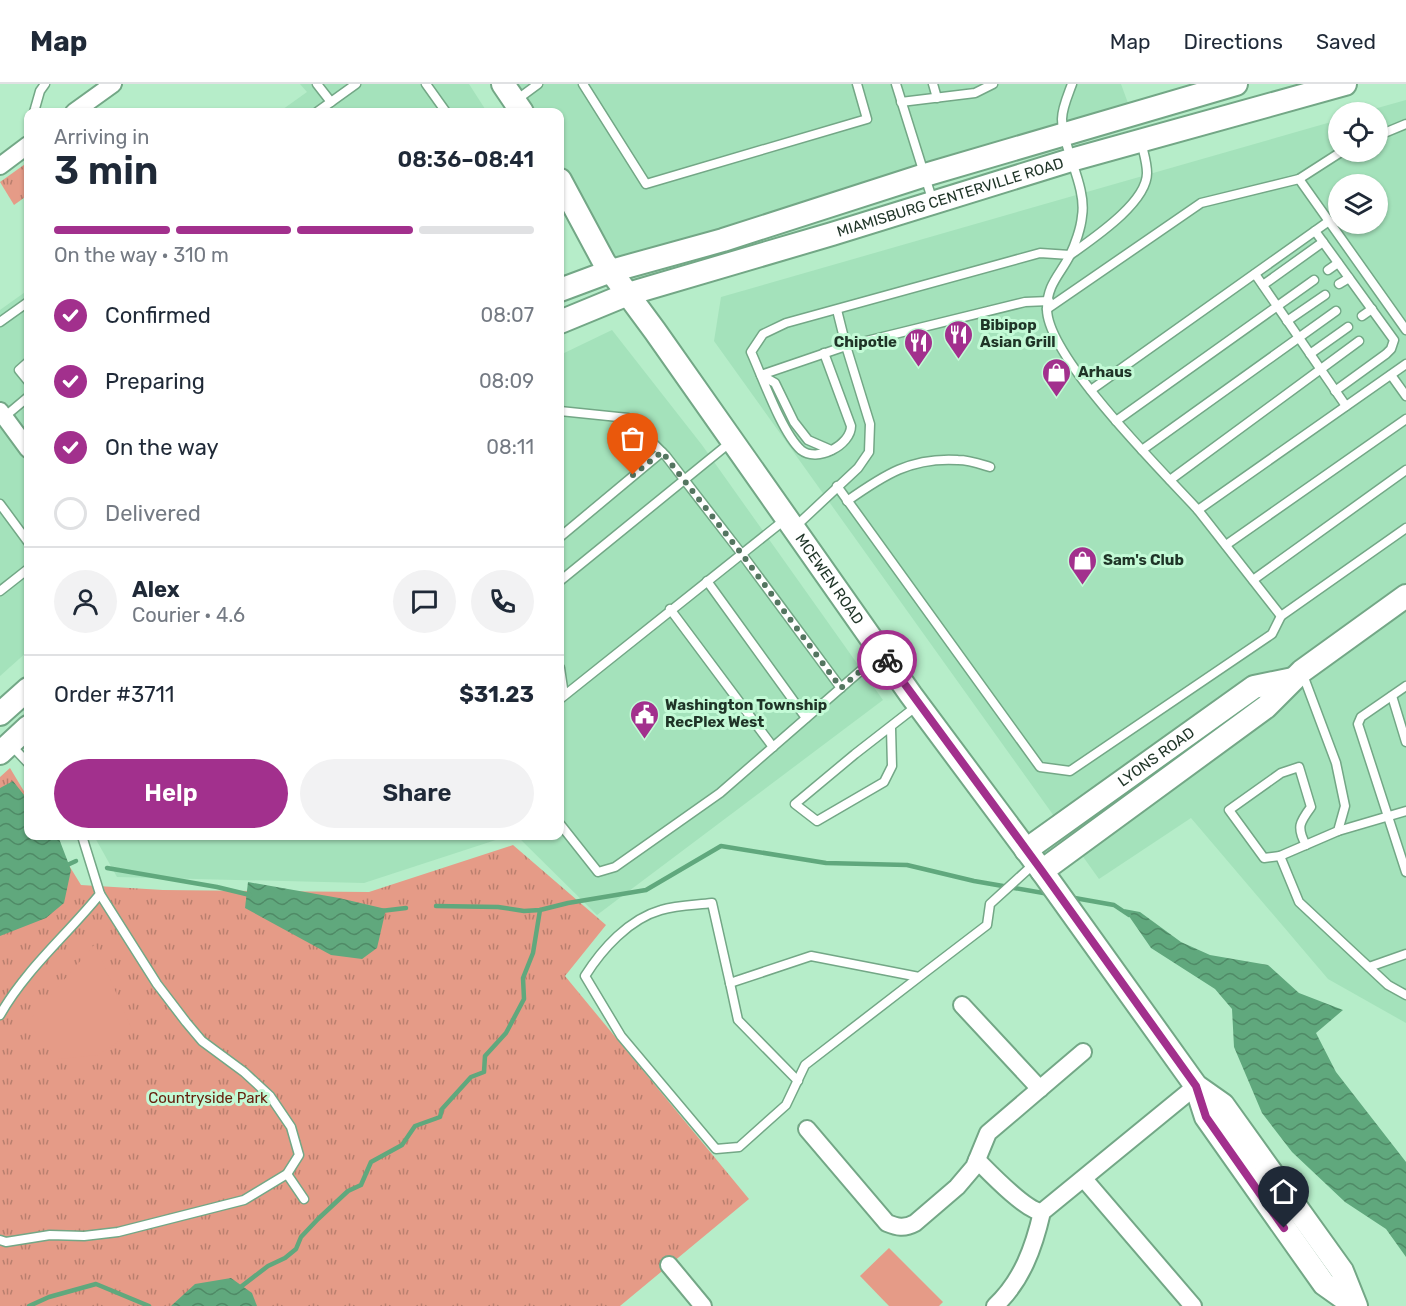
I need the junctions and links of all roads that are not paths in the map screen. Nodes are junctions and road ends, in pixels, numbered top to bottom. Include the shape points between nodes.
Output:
1 (45, 84) edge
2 (113, 84) edge
3 (317, 84) edge
4 (356, 84) edge
5 (426, 84) edge
6 (538, 84) edge
7 (583, 84) edge
8 (857, 84) edge
9 (896, 84) edge
10 (933, 84) edge
11 (993, 84) edge
12 (1071, 84) edge
13 (1236, 84) edge
14 (1345, 84) edge
15 (937, 98) junction
16 (513, 99) edge
17 (331, 102) junction
18 (901, 102) junction
19 (35, 108) edge
20 (80, 108) edge
21 (323, 108) edge
22 (443, 108) edge
23 (1406, 124) edge
24 (1388, 131) edge
25 (1064, 134) junction
26 (1140, 140) junction
27 (24, 148) edge
28 (1071, 160) junction
29 (1328, 160) edge
30 (0, 166) edge
31 (925, 175) junction
32 (1299, 179) junction
33 (564, 191) edge
34 (934, 203) junction
35 (1328, 220) edge
36 (1328, 222) edge
37 (1315, 231) junction
38 (1338, 234) edge
39 (1323, 242) junction
40 (1070, 255) junction
41 (1338, 263) junction
42 (1328, 270) dead end
43 (611, 271) junction
44 (1255, 274) junction
45 (1349, 278) junction
46 (1314, 280) dead end
47 (1339, 284) dead end
48 (1263, 285) junction
49 (564, 289) edge
50 (628, 294) junction
51 (1360, 294) junction
52 (1325, 295) dead end
53 (1351, 301) dead end
54 (24, 305) edge
55 (1048, 305) junction
56 (1277, 306) junction
57 (1372, 309) junction
58 (837, 310) junction
59 (1336, 311) dead end
60 (1362, 316) dead end
61 (564, 320) edge
62 (1287, 321) junction
63 (0, 322) edge
64 (1383, 324) junction
65 (1348, 327) dead end
66 (1406, 330) edge
67 (1373, 331) dead end
68 (1298, 337) junction
69 (1359, 341) dead end
70 (846, 346) junction
71 (824, 353) junction
72 (1310, 354) junction
73 (1406, 364) edge
74 (1321, 370) junction
75 (761, 375) junction
76 (1391, 375) junction
77 (1091, 390) junction
78 (1335, 391) junction
79 (1406, 396) edge
80 (24, 400) edge
81 (1346, 406) junction
82 (564, 411) edge
83 (1, 416) edge
84 (1406, 419) edge
85 (1116, 421) junction
86 (733, 441) junction
87 (24, 444) edge
88 (1142, 450) junction
89 (662, 452) junction
90 (990, 467) dead end
91 (1406, 470) edge
92 (684, 479) junction
93 (1170, 480) junction
94 (837, 486) junction
95 (847, 501) junction
96 (0, 504) edge
97 (1198, 510) junction
98 (791, 523) junction
99 (1406, 528) edge
100 (564, 534) edge
101 (24, 537) edge
102 (1226, 545) junction
103 (741, 553) junction
104 (24, 572) edge
105 (564, 578) edge
106 (1253, 580) junction
107 (707, 581) junction
108 (0, 591) edge
109 (1406, 596) edge
110 (670, 609) junction
111 (1281, 616) junction
112 (882, 652) junction
113 (1297, 675) junction
114 (1406, 686) edge
115 (841, 688) junction
116 (24, 693) edge
117 (564, 695) edge
118 (1392, 696) junction
119 (919, 704) junction
120 (0, 714) edge
121 (806, 718) junction
122 (891, 728) junction
123 (24, 731) edge
124 (1406, 742) edge
125 (773, 747) junction
126 (5, 748) edge
127 (24, 760) edge
128 (1406, 811) edge
129 (1389, 816) junction
130 (564, 829) edge
131 (1338, 831) junction
132 (83, 840) edge
133 (1306, 845) junction
134 (1280, 856) junction
135 (1034, 861) junction
136 (1406, 872) edge
137 (100, 894) junction
138 (1406, 954) edge
139 (1369, 967) junction
140 (918, 978) junction
141 (730, 983) junction
142 (1406, 995) edge
143 (962, 1005) dead end
144 (0, 1015) edge
145 (1083, 1052) dead end
146 (798, 1081) junction
147 (1196, 1086) junction
148 (1040, 1089) junction
149 (807, 1129) dead end
150 (976, 1160) junction
151 (287, 1174) junction
152 (1084, 1179) junction
153 (304, 1199) dead end
154 (1042, 1212) junction
155 (0, 1240) edge
156 (669, 1265) dead end
157 (703, 1306) edge
158 (995, 1306) edge
159 (1193, 1306) edge
160 (1355, 1306) edge

1 - 19 lane
2 - 20 street
3 - 17 lane
4 - 17 lane
5 - 22 lane
6 - 16 lane
7 - 8 lane via 646,184 867,119
9 - 18 lane
10 - 15 lane
11 - 15 lane via 975,93
12 - 25 lane via 1062,117
13 - 25 street, MIAMISBURG CENTERVILLE ROAD
14 - 26 street, MIAMISBURG CENTERVILLE ROAD
15 - 18 lane
17 - 21 lane
18 - 31 lane
23 - 24 lane
25 - 28 lane
25 - 31 street, MIAMISBURG CENTERVILLE ROAD
26 - 28 street, MIAMISBURG CENTERVILLE ROAD
26 - 40 lane via 1147,174 1142,191 1104,230
27 - 30 street
28 - 34 street, MIAMISBURG CENTERVILLE ROAD
28 - 40 lane via 1082,199 1082,217
29 - 32 lane
31 - 34 lane
31 - 43 street, MIAMISBURG CENTERVILLE ROAD via 723,240
32 - 35 lane
32 - 55 lane via 1201,203
33 - 43 street, MCEWEN ROAD
34 - 50 street, MIAMISBURG CENTERVILLE ROAD
36 - 37 lane
37 - 39 lane
37 - 44 lane
38 - 66 lane
39 - 41 lane
39 - 48 lane
40 - 55 lane via 1052,282
40 - 58 lane via 1040,253
41 - 42 lane
41 - 45 lane
43 - 49 street, MIAMISBURG CENTERVILLE ROAD
43 - 50 street, MCEWEN ROAD
44 - 48 lane
44 - 77 lane
45 - 47 lane
45 - 51 lane
46 - 56 lane
48 - 56 lane
50 - 61 street, MIAMISBURG CENTERVILLE ROAD
50 - 86 street, MCEWEN ROAD
51 - 53 lane
51 - 57 lane
52 - 62 lane
54 - 63 lane
55 - 70 lane via 1025,302
55 - 77 lane via 1058,344
56 - 62 lane
56 - 85 lane
57 - 60 lane
57 - 64 lane
58 - 70 lane
58 - 75 lane via 786,323 763,334 751,352
59 - 68 lane
62 - 68 lane
64 - 67 lane
64 - 78 lane via 1394,340 1391,349
65 - 72 lane
68 - 72 lane
68 - 88 lane
69 - 74 lane
70 - 71 lane
70 - 94 lane via 870,424 869,452
71 - 75 lane
71 - 75 lane via 851,426 846,441 832,451 808,440 794,422 775,383
72 - 74 lane
73 - 76 lane
74 - 78 lane
74 - 93 lane
76 - 79 lane
76 - 81 lane
77 - 85 lane
78 - 81 lane
80 - 83 lane
81 - 97 lane
82 - 89 lane via 628,418
83 - 87 street
84 - 102 lane
85 - 88 lane
86 - 92 lane
86 - 98 street, MCEWEN ROAD
88 - 93 lane
89 - 92 lane
89 - 100 lane
90 - 95 lane via 958,460 913,462 880,478
91 - 106 lane
92 - 103 lane
92 - 105 lane
93 - 97 lane
94 - 95 lane
94 - 98 lane
95 - 111 lane via 1040,767 1070,771 1272,634
96 - 101 lane
97 - 102 lane
98 - 103 lane
98 - 112 street, MCEWEN ROAD
99 - 111 lane
102 - 106 lane
103 - 107 lane
103 - 115 lane
104 - 108 lane
106 - 111 lane
107 - 110 lane
107 - 121 lane
109 - 113 street, LYONS ROAD
110 - 117 lane
110 - 125 lane
112 - 115 lane
112 - 119 street, MCEWEN ROAD
113 - 131 lane via 1323,724 1336,763 1345,806
113 - 135 street, LYONS ROAD via 1266,707
114 - 118 lane
115 - 121 lane
116 - 120 street
118 - 124 lane
118 - 129 lane via 1361,717 1358,724
119 - 122 lane
119 - 135 street, MCEWEN ROAD
121 - 125 lane
122 - 122 lane via 855,754 795,804 817,822 884,782 892,766
123 - 126 street
125 - 130 lane via 720,793 615,867 598,872
126 - 127 lane
128 - 129 lane
129 - 131 lane
129 - 136 lane
131 - 133 lane
132 - 137 lane
133 - 134 lane
133 - 134 lane via 1299,826 1311,807 1299,767 1281,773 1229,810 1264,858
134 - 139 lane via 1299,902
135 - 140 lane via 990,904 987,925
135 - 147 street, MCEWEN ROAD
137 - 144 lane via 45,954
137 - 151 lane via 186,1022 202,1041 270,1096 291,1127 299,1155
138 - 139 lane
139 - 142 lane
140 - 141 lane via 811,956
140 - 146 lane via 805,1065
141 - 146 lane via 738,1020
141 - 146 lane via 712,903 661,910 627,927 585,976 621,1035 716,1149 738,1147 786,1105
143 - 148 street
145 - 148 street
147 - 152 street
147 - 160 street, MCEWEN ROAD via 1206,1117 1324,1284
148 - 150 street via 988,1134
149 - 150 street via 887,1223 897,1227 915,1223 940,1202 957,1187
150 - 154 street via 1010,1192 1036,1212
151 - 153 lane
151 - 155 lane via 244,1200 118,1232
152 - 154 street
152 - 159 street
154 - 158 street via 1028,1261 1008,1294
156 - 157 street

